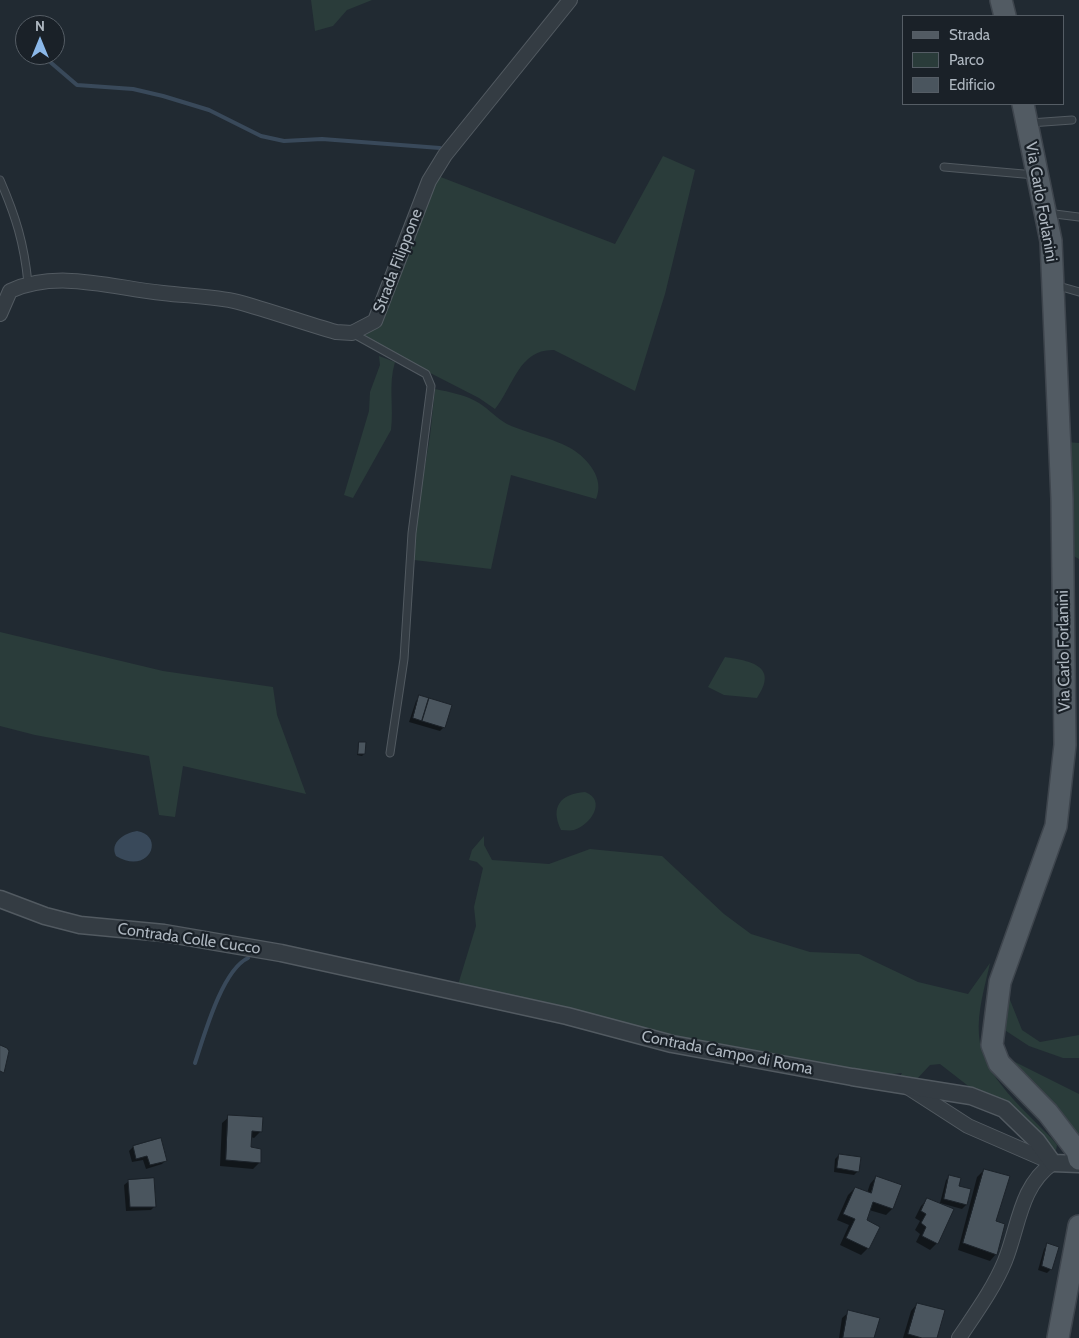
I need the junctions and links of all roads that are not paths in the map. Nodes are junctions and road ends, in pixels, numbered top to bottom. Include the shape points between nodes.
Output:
1 (570, 0) edge
2 (1001, 0) edge
3 (1005, 15) edge
4 (1025, 114) edge
5 (1072, 120) dead end
6 (944, 167) dead end
7 (1037, 175) junction
8 (0, 180) edge
9 (1045, 213) junction
10 (1079, 217) edge
11 (28, 283) junction
12 (1053, 285) junction
13 (1079, 292) edge
14 (0, 314) edge
15 (352, 333) junction
16 (390, 753) dead end
17 (0, 899) edge
18 (380, 975) joint
19 (905, 1085) junction
20 (1079, 1159) edge
21 (1053, 1163) junction
22 (1079, 1164) edge
23 (1079, 1226) edge
24 (959, 1338) edge
25 (1058, 1338) edge

1 - 15 street, Strada Filippone via 445,155 429,181 375,321
2 - 3 main road
4 - 5 lane
4 - 7 main road, Via Carlo Forlanini
6 - 7 lane
7 - 9 main road, Via Carlo Forlanini
8 - 11 lane via 25,249
9 - 10 lane
9 - 12 main road, Via Carlo Forlanini via 1051,241
11 - 14 street via 10,291
11 - 15 street via 54,280 85,282 237,302 336,332
12 - 13 lane
12 - 20 main road, Via Carlo Forlanini via 1062,499 1066,745 1056,826 1000,982 992,1045 999,1063 1048,1113 1078,1151
15 - 16 lane via 426,374 431,386 412,533 404,659
17 - 18 street, Contrada Colle Cucco via 44,916 80,925 164,933 281,953
18 - 19 street, Contrada Campo di Roma via 567,1016 672,1044
19 - 21 street via 968,1126
19 - 21 street, Contrada Campo di Roma via 971,1096 1004,1109 1037,1141
21 - 22 street
21 - 24 street via 1039,1173 1025,1200 1005,1262
23 - 25 main road

